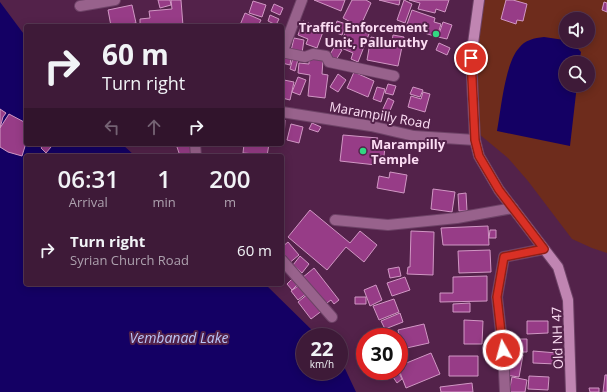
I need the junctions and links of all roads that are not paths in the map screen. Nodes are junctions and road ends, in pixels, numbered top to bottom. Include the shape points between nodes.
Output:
1 (115, 0) edge
2 (302, 0) edge
3 (479, 0) edge
4 (80, 6) dead end
5 (284, 48) edge
6 (284, 53) edge
7 (394, 76) dead end
8 (284, 112) edge
9 (475, 140) junction
10 (513, 208) junction
11 (336, 220) dead end
12 (544, 249) junction
13 (284, 262) edge
14 (332, 317) dead end
15 (505, 392) edge
16 (571, 392) edge

1 - 4 street
2 - 5 street
3 - 9 main road, Old NH 47 via 471,58
6 - 7 street via 326,56 329,62
8 - 9 street, Marampilly Road via 371,126 414,136
9 - 10 main road, Old NH 47 via 479,156
10 - 11 street via 457,218 388,225
10 - 12 main road, Old NH 47
12 - 15 street via 504,257 497,297
12 - 16 main road, Old NH 47 via 558,267 568,300
13 - 14 street

